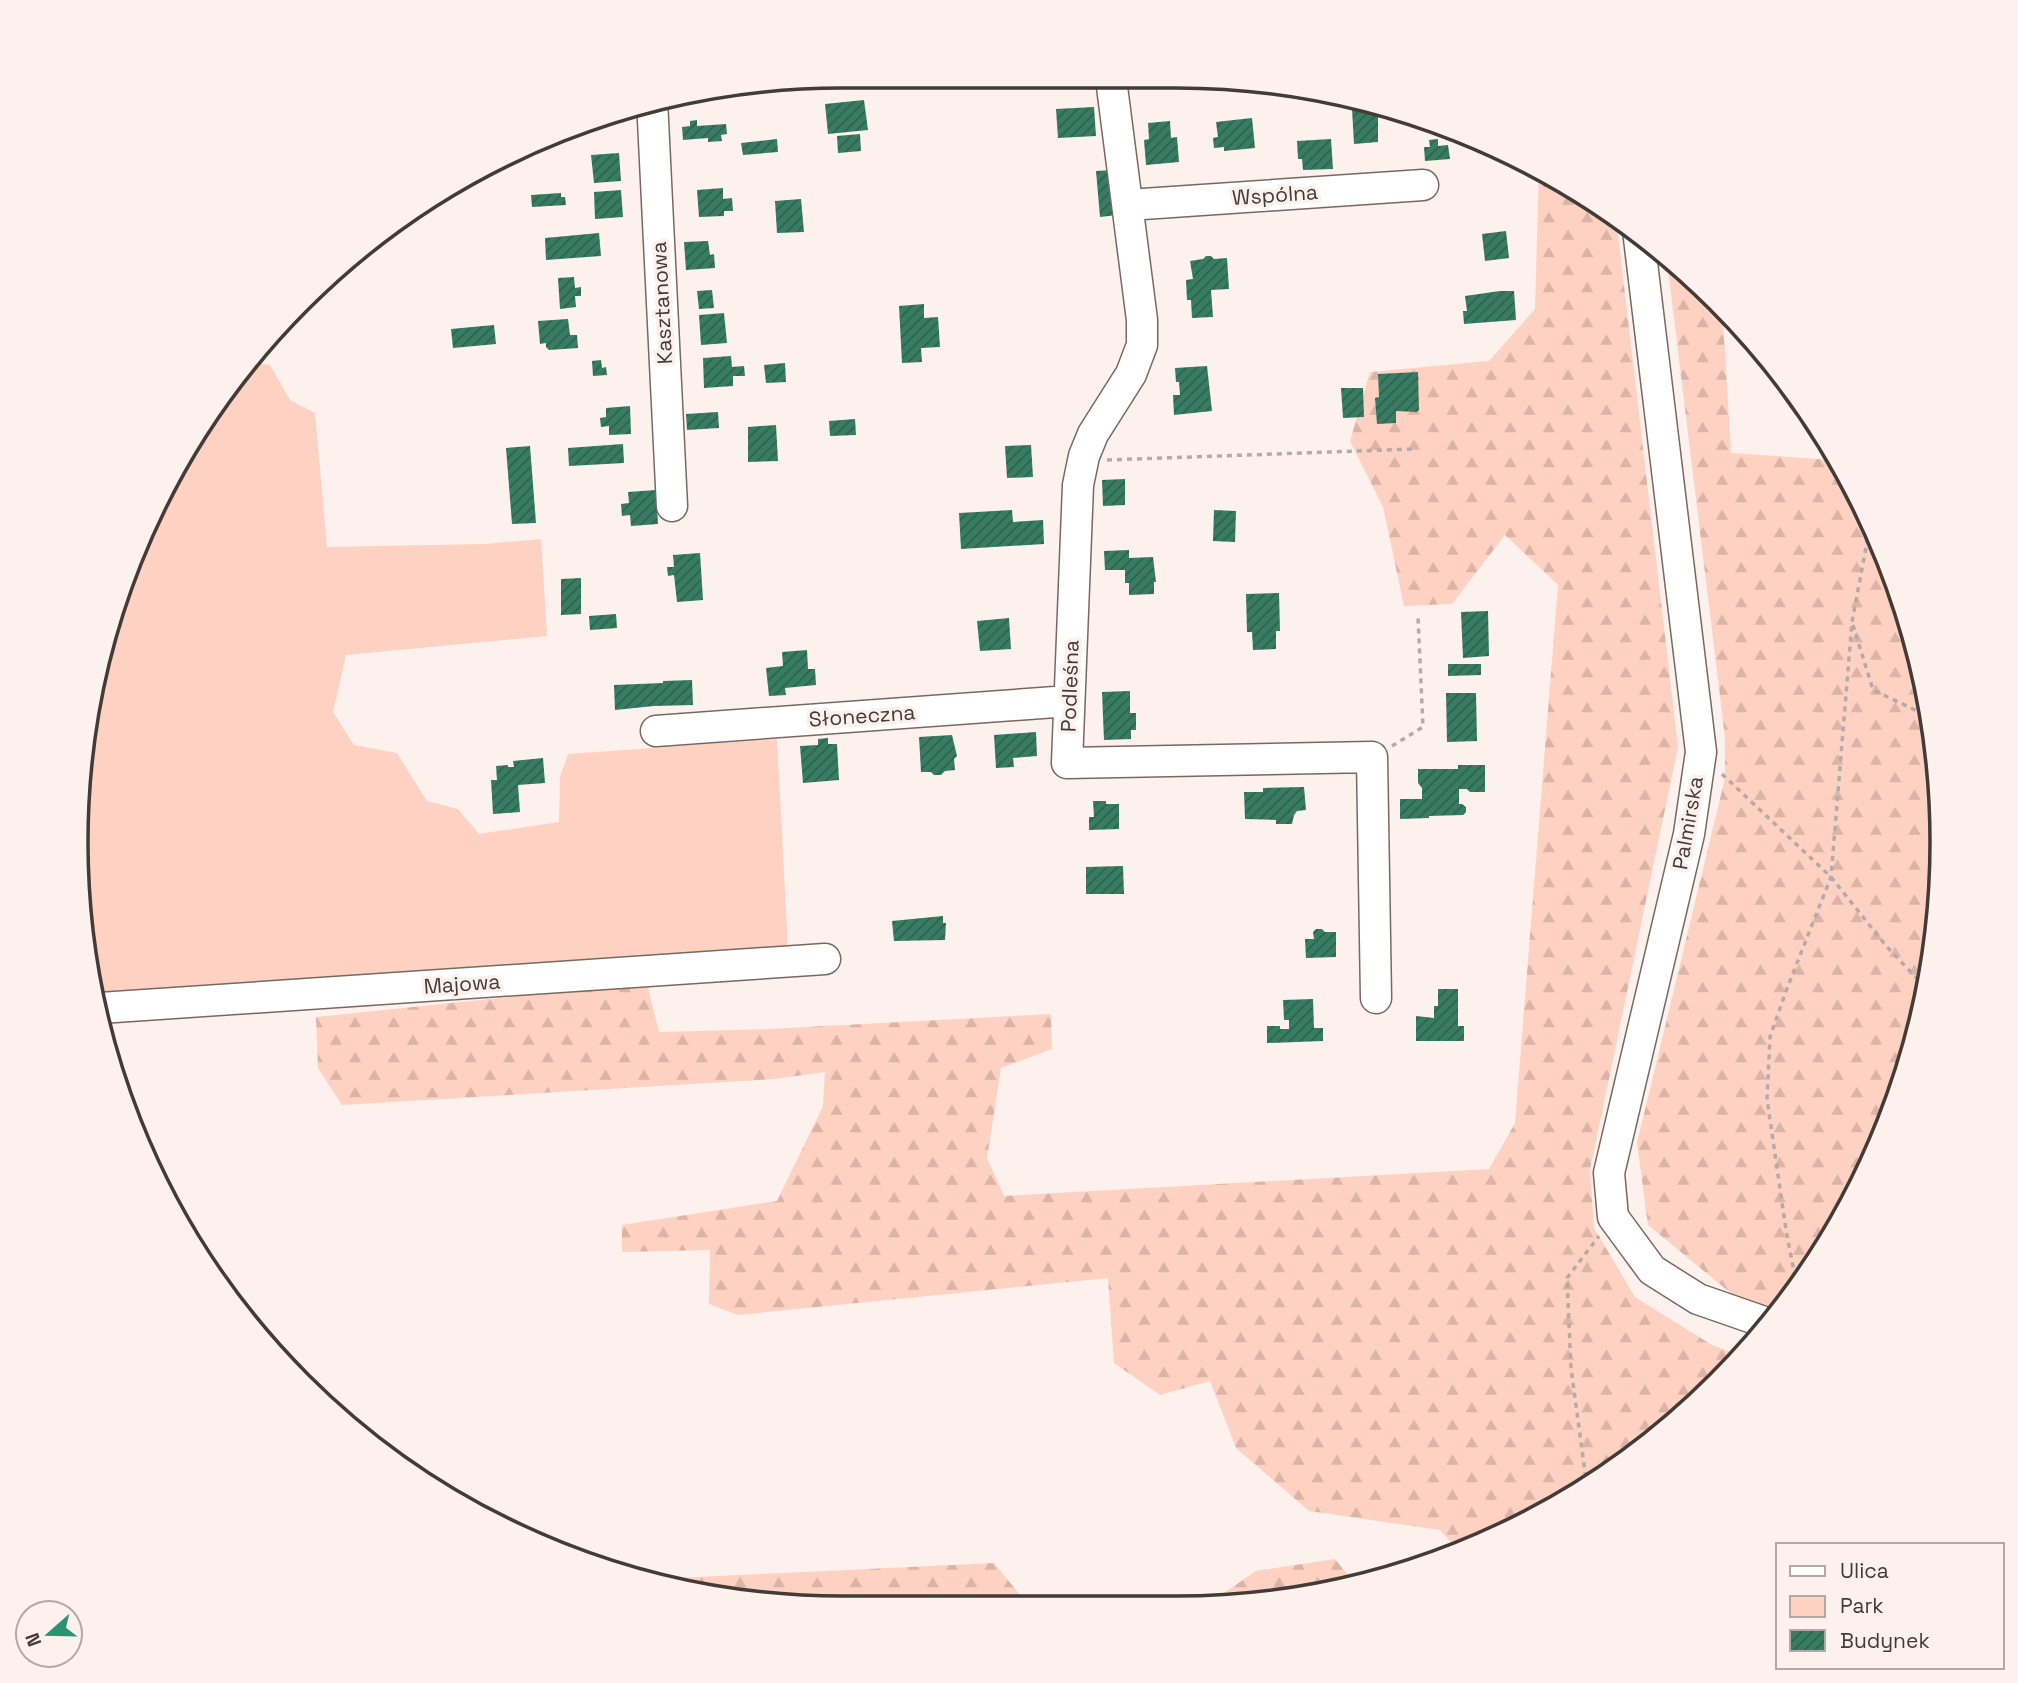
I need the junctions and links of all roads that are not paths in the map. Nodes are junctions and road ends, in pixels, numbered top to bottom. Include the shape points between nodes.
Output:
1 (1112, 88) edge
2 (653, 111) edge
3 (1423, 185) dead end
4 (1128, 205) junction
5 (1639, 245) edge
6 (672, 506) dead end
7 (1069, 701) junction
8 (656, 730) dead end
9 (825, 959) dead end
10 (1376, 998) dead end
11 (106, 1008) edge
12 (1759, 1320) edge

1 - 4 street, Podleśna
2 - 6 street, Kasztanowa
3 - 4 street, Wspólna
4 - 7 street, Podleśna via 1142,345 1131,374 1093,434 1078,485
5 - 12 street, Palmirska via 1701,751 1689,834 1609,1173 1613,1217 1652,1270 1698,1299
7 - 8 street, Słoneczna
7 - 10 street, Podleśna via 1067,763 1372,757
9 - 11 street, Majowa

